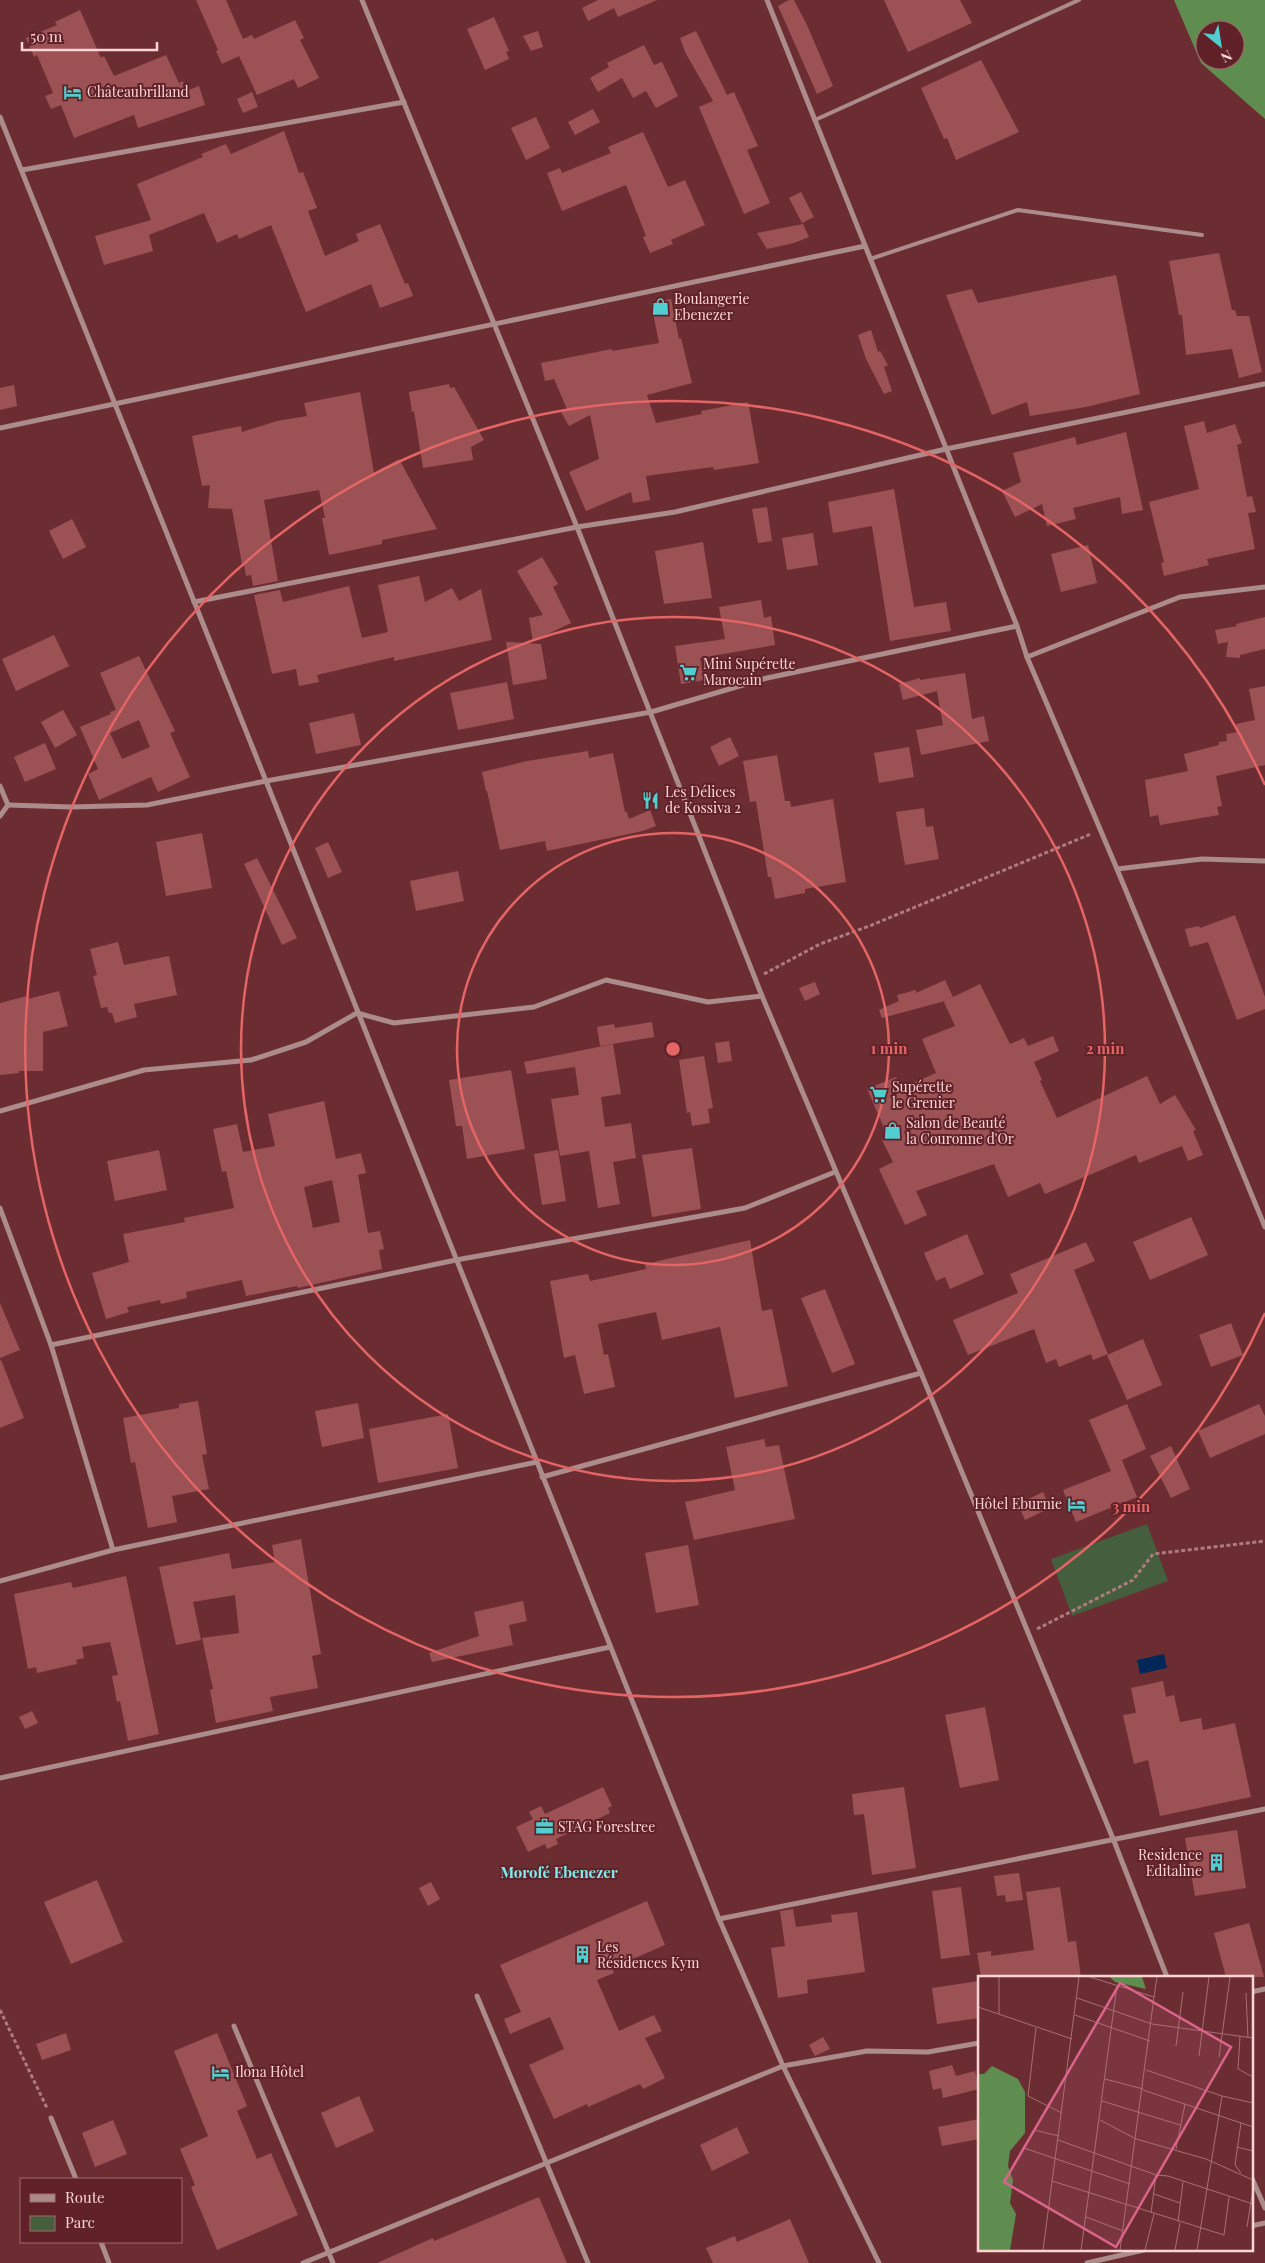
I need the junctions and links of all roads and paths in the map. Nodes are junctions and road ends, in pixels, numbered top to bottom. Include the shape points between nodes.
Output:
1 (362, 0) edge
2 (767, 0) edge
3 (1079, 0) edge
4 (404, 102) junction
5 (0, 117) edge
6 (814, 120) junction
7 (22, 170) junction
8 (1202, 235) dead end
9 (865, 246) junction
10 (870, 259) junction
11 (494, 323) junction
12 (1264, 384) edge
13 (114, 403) junction
14 (0, 428) edge
15 (946, 449) junction
16 (577, 526) junction
17 (1265, 587) edge
18 (194, 602) junction
19 (1017, 626) junction
20 (1027, 657) junction
21 (651, 712) junction
22 (266, 780) junction
23 (0, 786) edge
24 (8, 805) junction
25 (0, 816) edge
26 (1101, 830) junction
27 (1265, 861) edge
28 (1117, 869) junction
29 (755, 979) junction
30 (762, 996) junction
31 (357, 1013) junction
32 (0, 1111) edge
33 (836, 1172) junction
34 (0, 1208) edge
35 (1265, 1227) edge
36 (456, 1260) junction
37 (51, 1345) junction
38 (921, 1373) junction
39 (537, 1462) junction
40 (542, 1478) junction
41 (1265, 1541) edge
42 (113, 1550) junction
43 (0, 1581) edge
44 (1028, 1634) junction
45 (610, 1647) junction
46 (0, 1778) edge
47 (1265, 1809) edge
48 (1114, 1841) junction
49 (719, 1919) junction
50 (1166, 1976) edge
51 (1265, 1989) edge
52 (1252, 1992) edge
53 (477, 1996) dead end
54 (0, 2010) edge
55 (234, 2026) dead end
56 (978, 2043) edge
57 (783, 2066) junction
58 (51, 2118) joint
59 (548, 2163) junction
60 (76, 2178) edge
61 (1252, 2178) edge
62 (1265, 2208) edge
63 (1265, 2223) edge
64 (1252, 2226) edge
65 (101, 2243) edge
66 (1144, 2250) edge
67 (328, 2252) junction
68 (109, 2263) edge
69 (303, 2263) edge
70 (333, 2263) edge
71 (588, 2263) edge
72 (878, 2263) edge
73 (1087, 2263) edge

1 - 4 street
2 - 6 street
3 - 6 lane
4 - 7 street
4 - 11 street
5 - 7 street
6 - 9 street
7 - 13 street
8 - 10 lane via 1018,210
9 - 10 street
9 - 11 street
10 - 15 street
11 - 13 street
11 - 16 street
12 - 15 street
13 - 14 street
13 - 18 street
15 - 16 street via 675,512
15 - 19 street
16 - 18 street
16 - 21 street
17 - 20 street via 1180,597
18 - 22 street
19 - 20 street
19 - 21 street via 767,678
20 - 26 street
21 - 22 street
21 - 29 street
22 - 24 street via 147,805
22 - 31 street
23 - 24 street
24 - 25 street
26 - 28 street
26 - 29 path via 820,944
27 - 28 street via 1202,860
28 - 35 street
29 - 30 street
30 - 31 street via 708,1002 606,980 534,1007 394,1023
30 - 33 street
31 - 32 street via 306,1042 251,1060 144,1070
31 - 36 street
33 - 36 street via 745,1208
33 - 38 street
34 - 37 street
36 - 37 street
36 - 39 street
37 - 42 street
38 - 40 street
38 - 44 street
39 - 40 street
39 - 42 street
40 - 45 street
41 - 44 path via 1152,1554 1133,1580
42 - 43 street
44 - 48 street
45 - 46 street
45 - 49 street
47 - 48 street
48 - 49 street
48 - 50 street
49 - 57 street
51 - 52 street
53 - 59 street
54 - 58 path
55 - 67 street
56 - 57 street via 928,2052 867,2051
57 - 59 street
57 - 72 street
58 - 60 street
59 - 67 street
59 - 71 street
61 - 62 street
63 - 64 street
65 - 68 street
66 - 73 street
67 - 69 street
67 - 70 street

